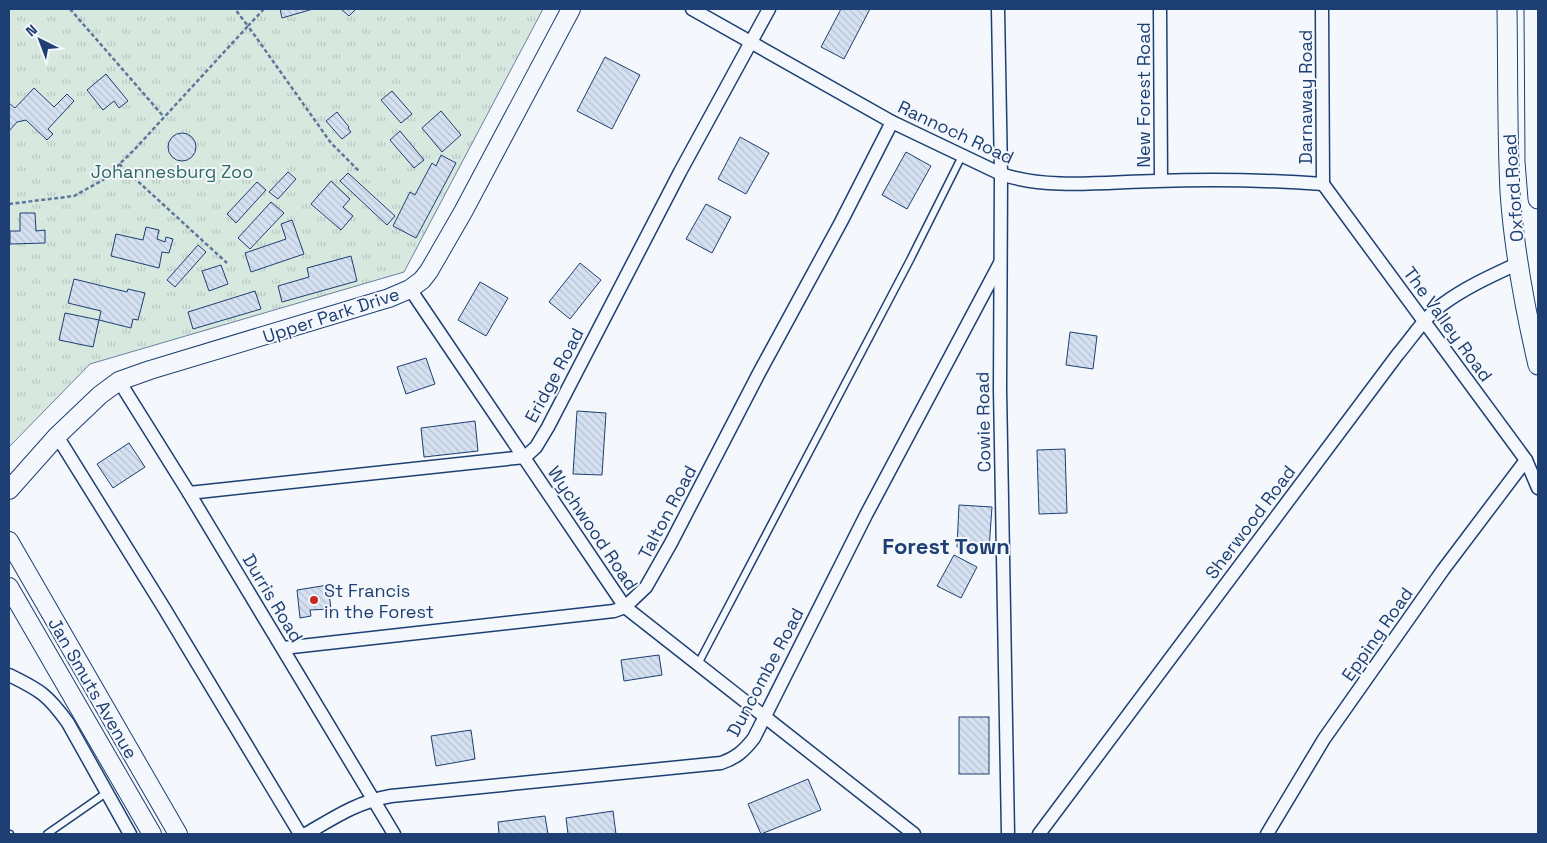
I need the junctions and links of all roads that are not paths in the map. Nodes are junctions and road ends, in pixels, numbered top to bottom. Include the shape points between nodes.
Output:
1 (571, 9) edge
2 (692, 9) edge
3 (769, 9) edge
4 (998, 9) edge
5 (1160, 9) edge
6 (1322, 9) edge
7 (1507, 9) edge
8 (1534, 9) edge
9 (751, 42) junction
10 (892, 122) junction
11 (962, 156) junction
12 (1001, 174) junction
13 (1161, 180) junction
14 (1323, 184) junction
15 (1538, 199) edge
16 (1000, 263) junction
17 (1519, 263) junction
18 (410, 289) junction
19 (1424, 323) junction
20 (1538, 365) edge
21 (119, 381) junction
22 (57, 436) junction
23 (525, 457) junction
24 (1526, 460) junction
25 (16, 477) edge
26 (1538, 488) edge
27 (9, 490) edge
28 (189, 493) junction
29 (9, 541) edge
30 (9, 588) edge
31 (625, 607) junction
32 (283, 648) junction
33 (698, 664) junction
34 (9, 675) edge
35 (764, 717) junction
36 (106, 793) junction
37 (372, 799) junction
38 (48, 834) edge
39 (130, 834) edge
40 (152, 834) edge
41 (178, 834) edge
42 (300, 834) edge
43 (306, 834) edge
44 (394, 834) edge
45 (914, 834) edge
46 (1008, 834) edge
47 (1039, 834) edge
48 (1267, 834) edge

1 - 18 main road, Upper Park Drive via 468,203 429,270
2 - 9 street, Rannoch Road
3 - 9 street, Eridge Road
4 - 12 street, Cowie Road
5 - 13 street, New Forest Road
6 - 14 street, Darnaway Road
7 - 17 main road, Oxford Road via 1510,193
8 - 15 main road, Oxford Road
9 - 10 street, Rannoch Road
9 - 23 street, Eridge Road via 548,427 536,447
10 - 11 street, Rannoch Road
10 - 31 street, Talton Road via 667,551 646,587
11 - 12 street, Rannoch Road
11 - 33 lane
12 - 13 street, Rannoch Road via 1020,181 1049,184
12 - 16 street, Cowie Road
13 - 14 street, Rannoch Road
14 - 19 street, The Valley Road
16 - 35 street, Duncombe Road via 866,515
16 - 46 street, Cowie Road
17 - 19 street, Sherwood Road via 1482,280 1441,305
17 - 20 main road, Oxford Road
18 - 21 main road, Upper Park Drive
18 - 23 street, Wychwood Road
19 - 24 street, The Valley Road
19 - 47 street, Sherwood Road
21 - 22 main road, Upper Park Drive
21 - 28 street, Durris Road
22 - 25 main road, Upper Park Drive
22 - 42 street
23 - 28 street
23 - 31 street, Wychwood Road
24 - 26 street, The Valley Road
24 - 48 street, Epping Road via 1443,570 1324,739
25 - 27 main road, Upper Park Drive
28 - 32 street, Durris Road
29 - 41 main road, Jan Smuts Avenue
30 - 40 main road, Jan Smuts Avenue
31 - 32 street via 614,611
31 - 33 street, Wychwood Road
32 - 37 street, Durris Road
33 - 35 street, Wychwood Road
34 - 36 street via 33,686 49,699 68,724
35 - 37 street, Duncombe Road via 744,751 721,763
35 - 45 street, Wychwood Road
36 - 38 lane
36 - 39 street
37 - 43 street, Duncombe Road
37 - 44 street, Durris Road

